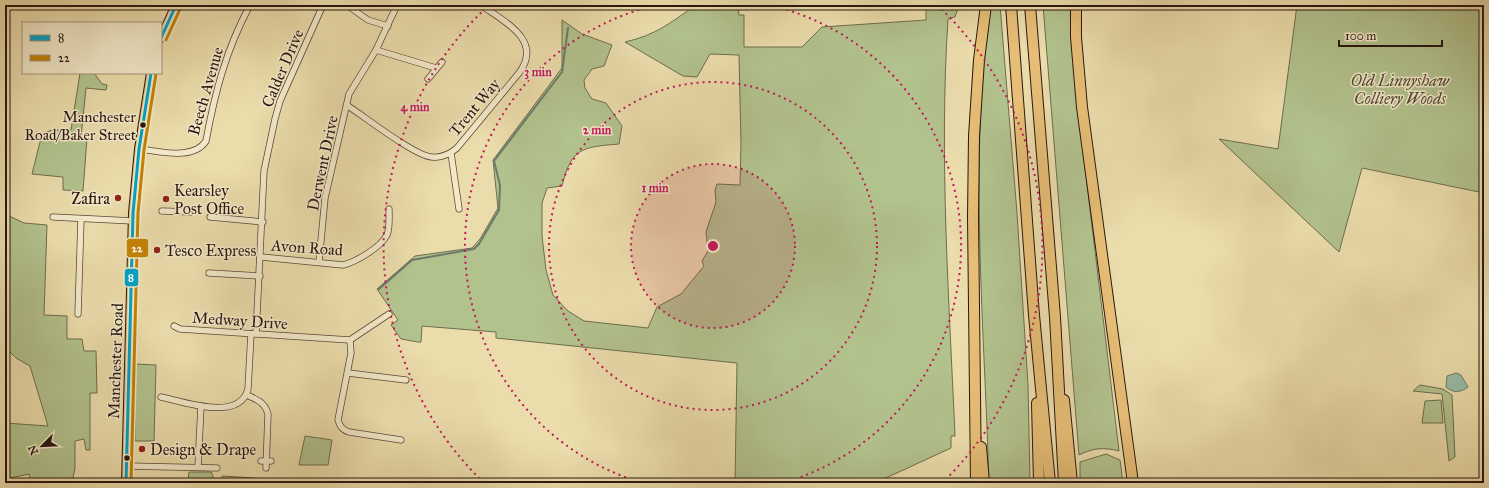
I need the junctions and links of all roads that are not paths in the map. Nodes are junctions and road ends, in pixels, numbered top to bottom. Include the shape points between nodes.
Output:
1 (176, 5) edge
2 (250, 5) edge
3 (323, 5) edge
4 (347, 5) edge
5 (397, 5) edge
6 (482, 5) edge
7 (986, 5) edge
8 (1011, 5) edge
9 (1030, 5) edge
10 (1076, 5) edge
11 (388, 26) junction
12 (162, 34) edge
13 (376, 50) junction
14 (442, 62) dead end
15 (436, 68) junction
16 (151, 74) edge
17 (428, 78) dead end
18 (348, 106) junction
19 (139, 149) junction
20 (451, 153) junction
21 (389, 209) dead end
22 (459, 209) dead end
23 (162, 211) dead end
24 (191, 212) dead end
25 (53, 217) dead end
26 (210, 217) dead end
27 (81, 219) junction
28 (133, 221) junction
29 (263, 222) junction
30 (261, 256) junction
31 (319, 262) junction
32 (209, 273) dead end
33 (260, 276) junction
34 (1108, 296) junction
35 (78, 314) dead end
36 (1034, 315) junction
37 (1054, 317) junction
38 (393, 320) dead end
39 (174, 326) dead end
40 (254, 334) junction
41 (350, 340) junction
42 (348, 373) junction
43 (407, 379) dead end
44 (976, 390) junction
45 (246, 395) junction
46 (161, 398) dead end
47 (201, 406) junction
48 (401, 441) dead end
49 (127, 466) junction
50 (198, 468) junction
51 (217, 468) dead end
52 (266, 468) dead end
53 (126, 483) edge
54 (976, 483) edge
55 (984, 483) edge
56 (1039, 483) edge
57 (1050, 483) edge
58 (1064, 483) edge
59 (1072, 483) edge
60 (1127, 483) edge
61 (1134, 483) edge

1 - 12 main road
2 - 19 street, Beech Avenue via 226,59 203,146 186,153
3 - 29 street, Calder Drive via 280,101 275,119 264,171
4 - 11 street via 368,20
5 - 11 street
6 - 20 street, Trent Way via 522,36 526,59 519,73
7 - 44 highway via 974,136
8 - 36 highway
9 - 37 highway
10 - 34 highway via 1082,107
11 - 13 street
13 - 15 street
13 - 18 street, Derwent Drive via 350,94
14 - 15 street
15 - 17 street
16 - 19 main road, Manchester Road
18 - 20 street, Trent Way via 423,155 442,156
18 - 31 street, Derwent Drive via 325,198
19 - 28 main road, Manchester Road
20 - 22 street, Trent Way
21 - 31 street, Avon Road via 388,234 361,258 343,264
23 - 24 street
25 - 27 street
26 - 29 street
27 - 28 street
27 - 35 street
28 - 49 main road, Manchester Road
29 - 30 street, Calder Drive
30 - 31 street, Avon Road
30 - 33 street, Calder Drive
32 - 33 street
33 - 40 street, Calder Drive
34 - 60 highway
34 - 61 highway
36 - 56 highway
36 - 57 highway
37 - 58 highway
37 - 59 highway
38 - 41 street via 388,313
39 - 40 street, Medway Drive via 180,329
40 - 41 street, Medway Drive via 305,335
40 - 45 street, Calder Drive
41 - 42 street
42 - 43 street
42 - 48 street via 338,420 344,430
44 - 54 highway
44 - 55 highway
45 - 47 street via 241,401 226,408
45 - 52 street via 263,403 268,414
46 - 47 street
47 - 50 street
49 - 50 street
49 - 53 main road, Manchester Road
50 - 51 street

